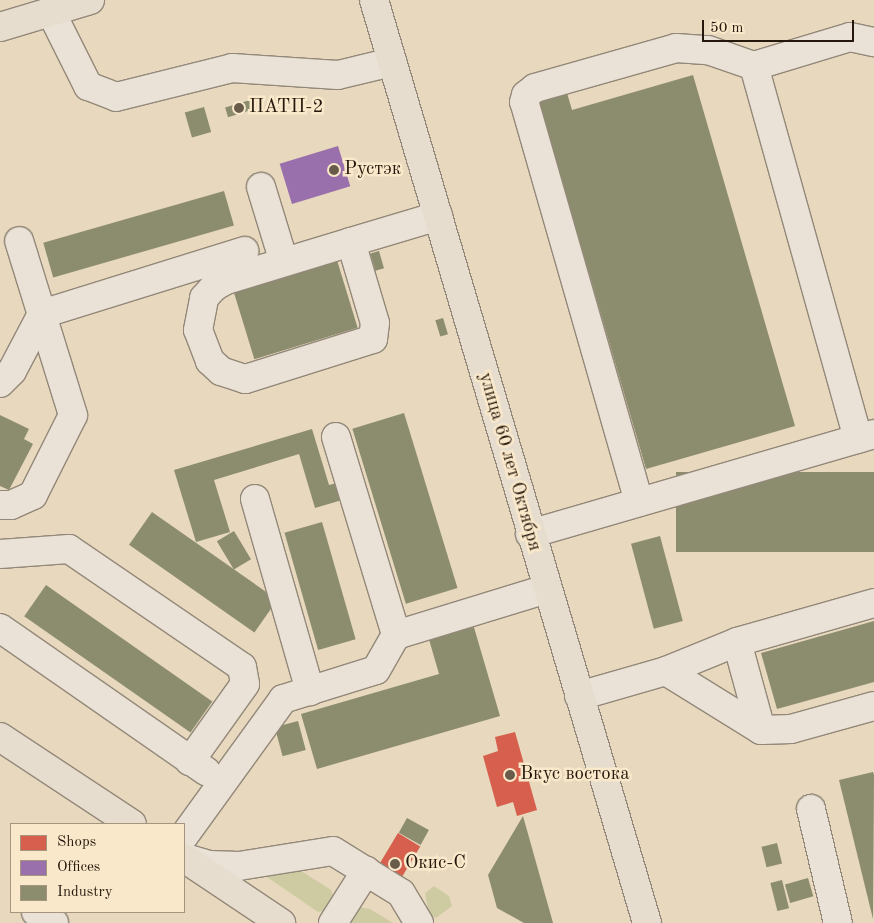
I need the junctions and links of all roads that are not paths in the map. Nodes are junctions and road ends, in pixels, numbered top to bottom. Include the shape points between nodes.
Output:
1 (90, 0) edge
2 (374, 0) edge
3 (51, 12) junction
4 (0, 26) edge
5 (874, 42) edge
6 (392, 62) junction
7 (754, 66) junction
8 (261, 187) dead end
9 (438, 216) junction
10 (19, 241) dead end
11 (351, 242) junction
12 (244, 251) dead end
13 (284, 262) junction
14 (42, 314) junction
15 (0, 383) edge
16 (336, 437) dead end
17 (866, 437) edge
18 (255, 499) dead end
19 (639, 502) junction
20 (0, 505) edge
21 (530, 534) junction
22 (0, 554) edge
23 (546, 589) junction
24 (874, 603) edge
25 (0, 628) edge
26 (396, 635) junction
27 (737, 642) junction
28 (666, 671) junction
29 (307, 679) junction
30 (579, 696) junction
31 (231, 703) junction
32 (874, 706) edge
33 (264, 725) junction
34 (761, 730) junction
35 (0, 737) edge
36 (190, 761) junction
37 (222, 783) junction
38 (811, 809) dead end
39 (130, 823) edge
40 (185, 835) edge
41 (185, 858) edge
42 (185, 859) edge
43 (254, 865) junction
44 (366, 871) junction
45 (244, 899) junction
46 (38, 913) edge
47 (54, 923) edge
48 (281, 923) edge
49 (333, 923) edge
50 (419, 923) edge
51 (647, 923) edge
52 (838, 923) edge

1 - 3 main road
2 - 6 main road, улица 60 лет Октября
3 - 4 main road
3 - 6 lane via 88,86 116,97 232,68 338,75
5 - 7 lane via 850,37
6 - 9 main road, улица 60 лет Октября
7 - 17 lane
7 - 19 lane via 708,50 676,48 535,88 526,95
8 - 13 lane
9 - 11 lane
9 - 21 main road, улица 60 лет Октября
10 - 14 lane
11 - 13 lane
11 - 13 lane via 375,323 373,339 257,377 245,379 221,371 210,361 198,330 204,298 226,280
12 - 14 lane
14 - 15 lane via 12,371
14 - 20 lane via 72,404 71,425 32,495 11,506
16 - 26 lane
17 - 19 lane
18 - 29 lane
19 - 21 lane
21 - 23 main road, улица 60 лет Октября
22 - 31 lane via 69,549 242,667 245,684
23 - 26 lane
23 - 30 main road, улица 60 лет Октября
24 - 27 lane
25 - 36 lane
26 - 29 lane via 376,670
27 - 28 lane
27 - 34 lane
28 - 30 lane
28 - 34 lane
29 - 33 lane via 283,699
30 - 51 main road, улица 60 лет Октября
31 - 33 lane
31 - 36 lane
32 - 34 lane via 791,729
33 - 37 lane
35 - 39 main road
36 - 37 lane
37 - 40 lane
38 - 52 lane
41 - 43 lane via 209,865
42 - 45 main road
43 - 44 lane via 320,850 342,855
43 - 45 lane via 240,876
44 - 49 lane
44 - 50 lane via 409,901
45 - 48 main road
46 - 47 lane

